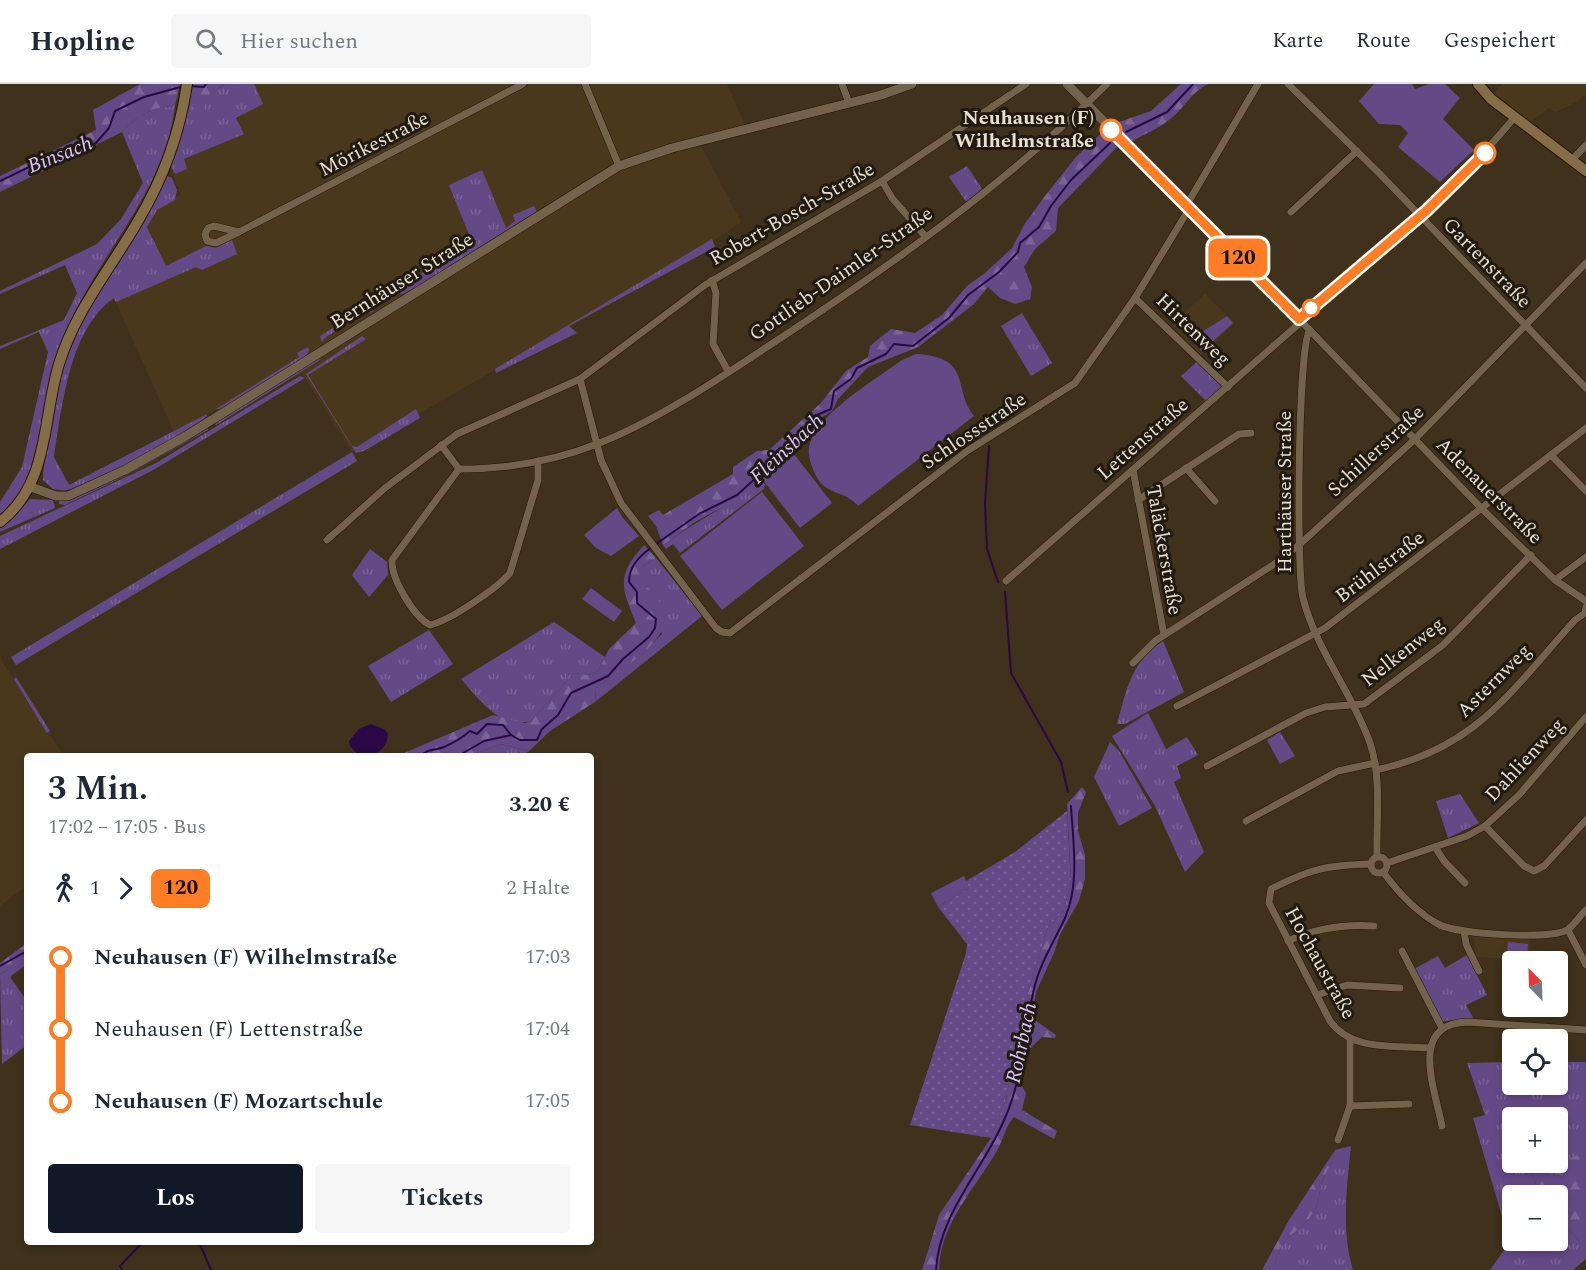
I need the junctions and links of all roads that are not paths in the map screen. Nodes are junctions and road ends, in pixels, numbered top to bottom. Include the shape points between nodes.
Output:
1 (523, 84) edge
2 (585, 84) edge
3 (842, 84) edge
4 (912, 84) edge
5 (1026, 84) edge
6 (1067, 84) edge
7 (1107, 84) edge
8 (1258, 84) edge
9 (1288, 84) edge
10 (1478, 84) edge
11 (186, 90) edge
12 (849, 103) junction
13 (1086, 105) junction
14 (1515, 118) junction
15 (1586, 145) edge
16 (1357, 152) junction
17 (1572, 160) junction
18 (619, 166) junction
19 (1586, 171) edge
20 (882, 181) junction
21 (1188, 207) junction
22 (1291, 213) dead end
23 (1420, 215) junction
24 (239, 232) dead end
25 (925, 236) junction
26 (1586, 263) edge
27 (712, 280) junction
28 (1135, 298) junction
29 (1300, 320) junction
30 (1525, 326) junction
31 (1310, 330) junction
32 (729, 371) junction
33 (580, 380) junction
34 (1228, 387) junction
35 (1586, 388) edge
36 (1586, 428) edge
37 (1251, 432) dead end
38 (1414, 440) junction
39 (441, 445) junction
40 (596, 445) junction
41 (1551, 454) junction
42 (538, 461) junction
43 (1186, 468) junction
44 (459, 469) junction
45 (1133, 470) junction
46 (31, 487) junction
47 (1586, 490) edge
48 (1138, 500) junction
49 (1215, 501) dead end
50 (1482, 508) junction
51 (0, 522) edge
52 (327, 540) dead end
53 (1299, 545) junction
54 (1531, 555) junction
55 (1586, 557) edge
56 (1555, 580) junction
57 (1006, 581) dead end
58 (1586, 602) edge
59 (1586, 612) edge
60 (1316, 633) junction
61 (1164, 635) junction
62 (1133, 663) dead end
63 (1177, 705) dead end
64 (1352, 705) junction
65 (1586, 717) edge
66 (1207, 766) dead end
67 (1375, 767) junction
68 (1586, 820) edge
69 (1246, 821) dead end
70 (1485, 825) junction
71 (1435, 847) junction
72 (1377, 857) junction
73 (1387, 862) junction
74 (1371, 864) junction
75 (1383, 872) junction
76 (1465, 883) dead end
77 (1586, 910) edge
78 (1374, 926) dead end
79 (1568, 930) junction
80 (1464, 931) junction
81 (1288, 941) junction
82 (1402, 951) dead end
83 (1586, 965) edge
84 (1479, 971) dead end
85 (1400, 988) dead end
86 (1317, 995) junction
87 (1442, 1028) junction
88 (1586, 1030) edge
89 (1350, 1040) junction
90 (1429, 1048) junction
91 (1409, 1104) dead end
92 (1350, 1106) junction
93 (1442, 1126) dead end
94 (1338, 1140) dead end

1 - 24 street, Mörikestraße
2 - 18 street
3 - 12 street
4 - 12 street, Bernhäuser Straße
5 - 20 street, Robert-Bosch-Straße
6 - 13 street
7 - 13 street, Gottlieb-Daimler-Straße
8 - 21 street, Schlossstraße
9 - 16 street, Gartenstraße
10 - 14 main road
11 - 46 main road via 173,145 154,190 65,348
12 - 18 street, Bernhäuser Straße via 672,148
13 - 21 street
13 - 25 street, Gottlieb-Daimler-Straße via 1007,176
14 - 17 main road
14 - 23 street, Lettenstraße via 1471,168
15 - 17 street
16 - 22 street
16 - 23 street, Gartenstraße
17 - 19 main road
18 - 46 street, Bernhäuser Straße via 164,449 68,496
20 - 25 street
20 - 27 street, Robert-Bosch-Straße
21 - 28 street, Schlossstraße
21 - 29 street
23 - 29 street, Lettenstraße
23 - 30 street, Gartenstraße
25 - 32 street, Gottlieb-Daimler-Straße
26 - 30 street, Schillerstraße
27 - 32 street via 716,293 713,344
27 - 33 street, Robert-Bosch-Straße
28 - 34 street, Hirtenweg
28 - 40 street, Schlossstraße via 1075,383 967,451 733,632 716,628 645,537 612,487
29 - 31 street, Adenauerstraße
29 - 34 street, Lettenstraße
30 - 35 street, Gartenstraße
30 - 38 street, Schillerstraße
31 - 38 street, Adenauerstraße
31 - 53 street, Harthäuser Straße via 1304,345
32 - 40 street, Gottlieb-Daimler-Straße
33 - 39 street, Robert-Bosch-Straße via 486,419
33 - 40 street
34 - 45 street, Lettenstraße
36 - 41 street, Brühlstraße
37 - 43 street via 1239,434
38 - 50 street, Adenauerstraße
38 - 53 street, Schillerstraße
39 - 44 street
39 - 52 street, Robert-Bosch-Straße
40 - 42 street, Gottlieb-Daimler-Straße
41 - 47 street
41 - 50 street, Brühlstraße
42 - 44 street, Gottlieb-Daimler-Straße
42 - 44 street via 538,480 510,573 499,584 430,625 397,583 392,560
43 - 48 street
43 - 49 street
45 - 48 street, Taläckerstraße
45 - 57 street, Lettenstraße
46 - 51 main road
48 - 61 street, Taläckerstraße
50 - 54 street, Adenauerstraße
50 - 60 street, Brühlstraße
53 - 60 street, Harthäuser Straße via 1303,599
53 - 61 street, Schillerstraße
54 - 56 street, Adenauerstraße
54 - 64 street, Nelkenweg via 1443,645 1364,704
55 - 56 street
56 - 58 street, Adenauerstraße
59 - 67 street, Asternweg via 1475,728 1431,753
60 - 63 street, Brühlstraße
60 - 64 street, Harthäuser Straße
61 - 62 street, Schillerstraße
64 - 66 street, Nelkenweg via 1306,713
64 - 67 street, Harthäuser Straße via 1369,740
65 - 70 street, Dahlienweg via 1520,795
67 - 69 street, Asternweg via 1338,771
67 - 72 street, Harthäuser Straße
68 - 70 street via 1544,866 1534,871 1524,866
70 - 71 street, Dahlienweg
71 - 73 street, Dahlienweg
71 - 76 street
72 - 73 street
72 - 74 street
73 - 75 street
74 - 75 street via 1375,872
74 - 81 street, Hochaustraße via 1323,866 1271,889 1269,903
75 - 80 street via 1427,917
77 - 79 street
78 - 81 street via 1341,925
79 - 80 street via 1532,936
79 - 83 street
80 - 84 street
81 - 86 street, Hochaustraße
82 - 87 street
85 - 86 street via 1347,986
86 - 89 street, Hochaustraße via 1336,1029
87 - 88 street via 1467,1022
87 - 90 street
89 - 90 street, Hochaustraße
89 - 92 street
90 - 93 street
91 - 92 street
92 - 94 street

